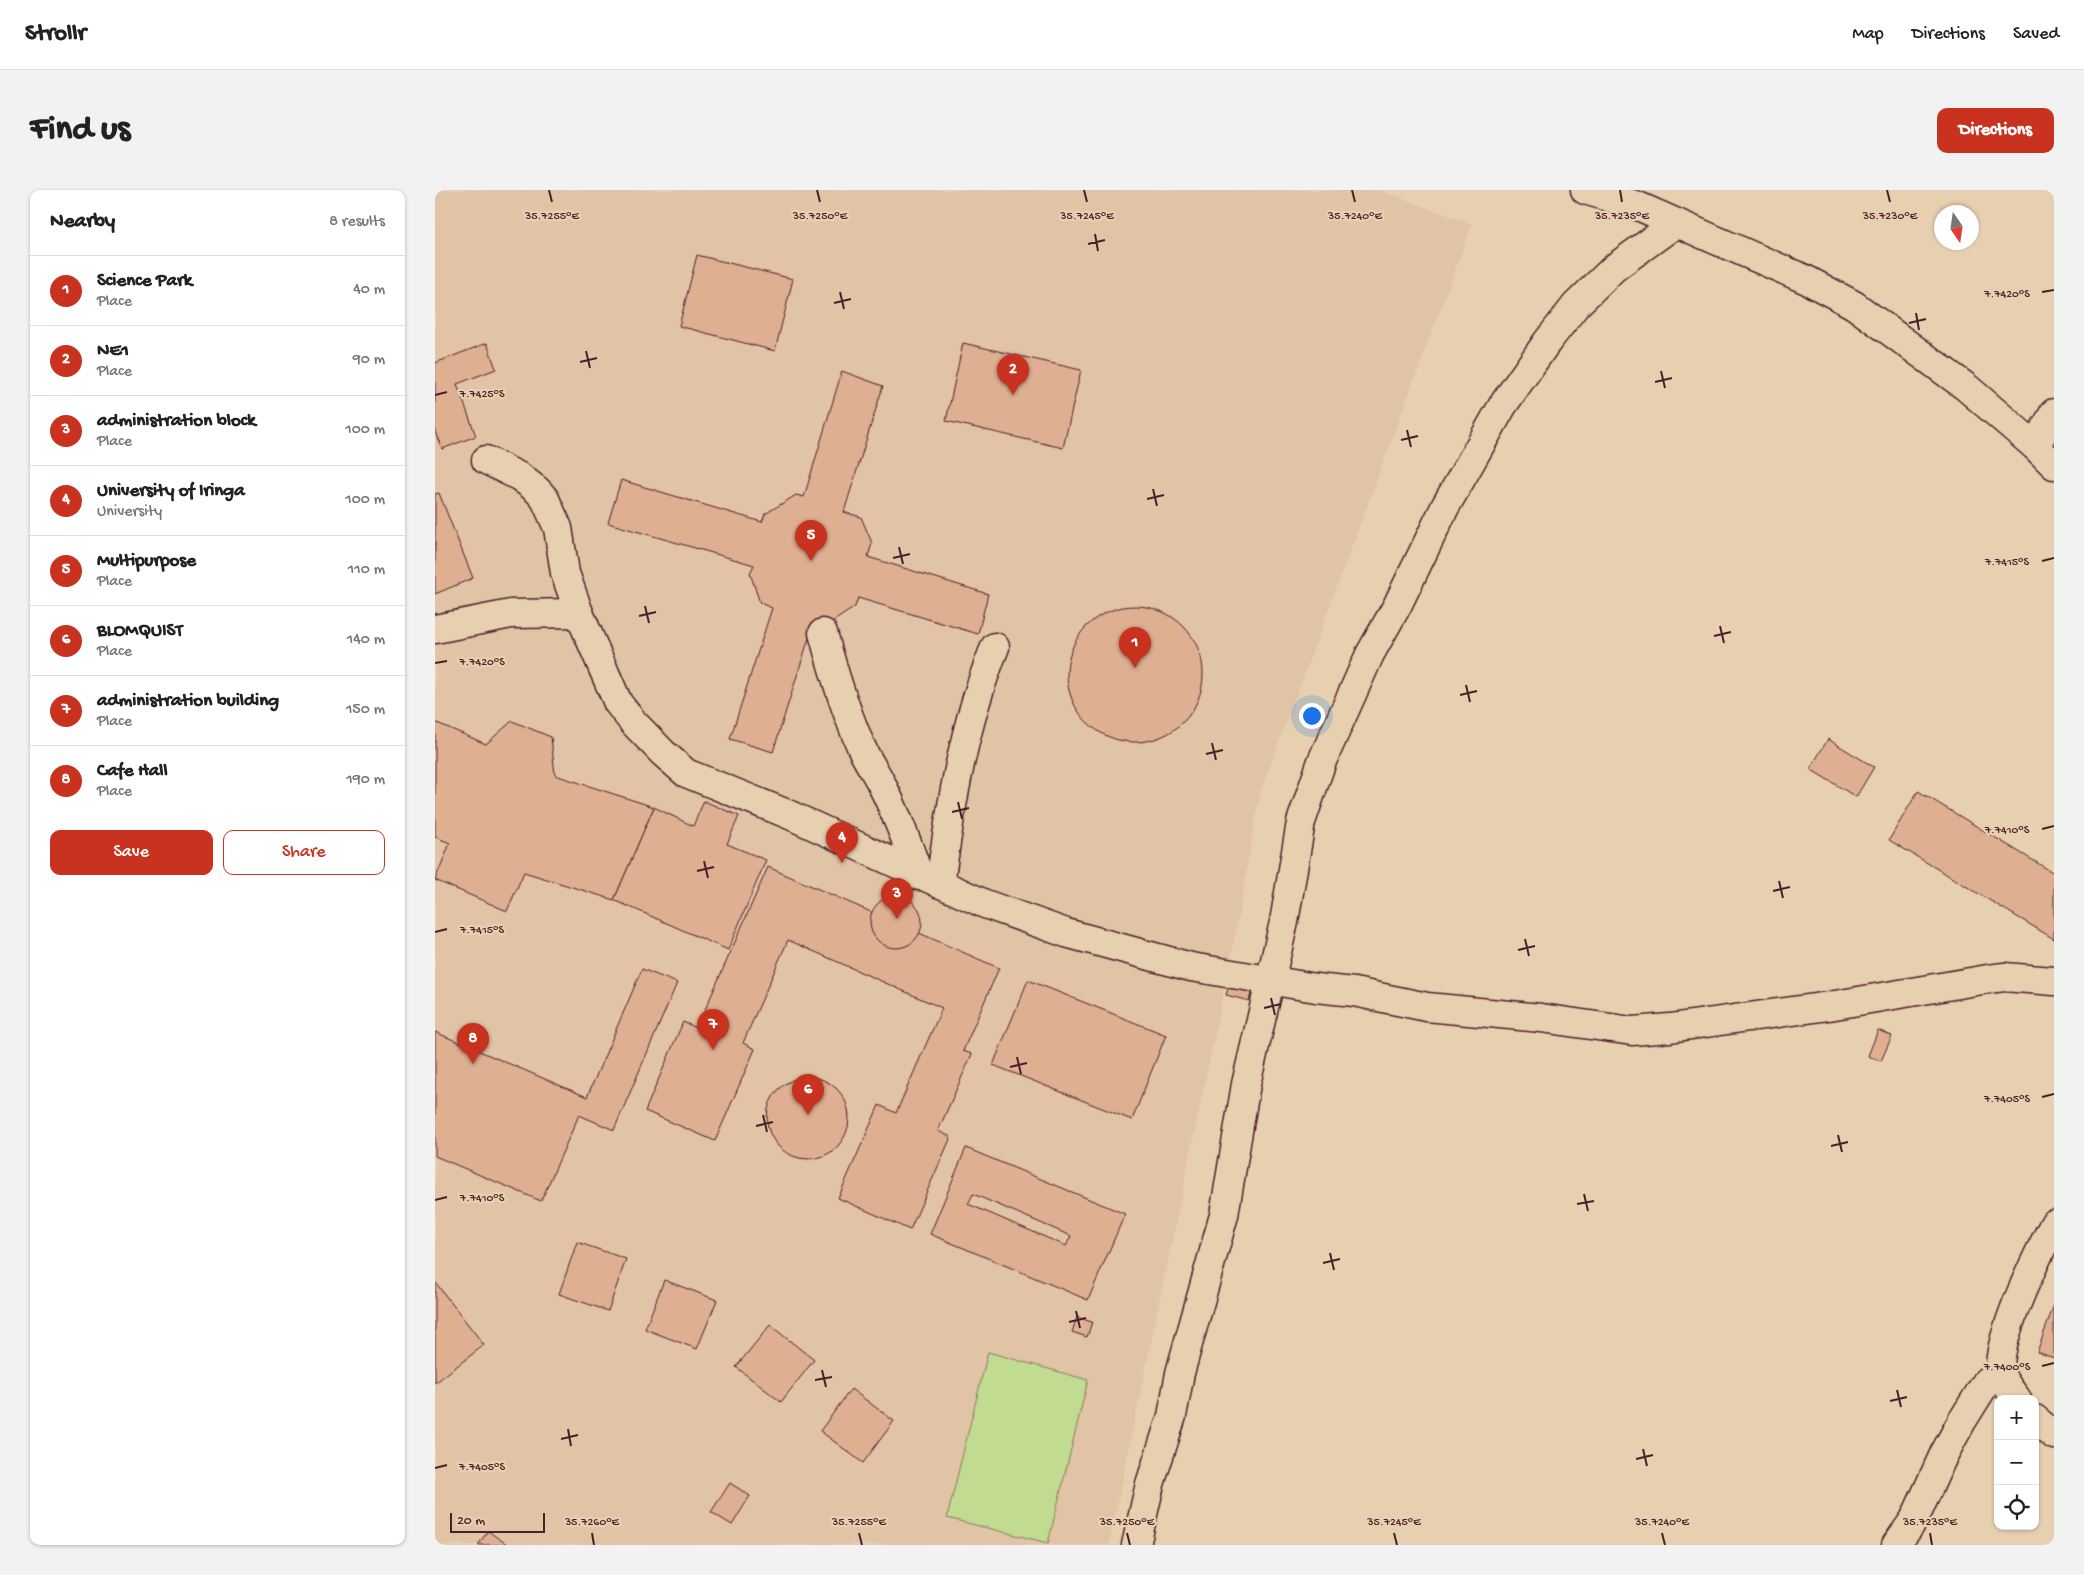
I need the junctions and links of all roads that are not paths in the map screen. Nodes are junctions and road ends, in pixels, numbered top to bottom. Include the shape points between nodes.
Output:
1 (1585, 190) edge
2 (1676, 223) junction
3 (2054, 413) edge
4 (2035, 446) junction
5 (486, 460) dead end
6 (2054, 466) edge
7 (579, 614) junction
8 (435, 629) edge
9 (823, 633) dead end
10 (995, 647) dead end
11 (929, 880) junction
12 (1270, 979) junction
13 (2054, 981) edge
14 (2054, 1224) edge
15 (2000, 1370) junction
16 (2015, 1395) edge
17 (2039, 1423) edge
18 (2054, 1436) edge
19 (1136, 1545) edge
20 (1896, 1545) edge

1 - 2 street via 1638,206
2 - 4 street via 1807,280 1854,305 1966,387
2 - 12 street via 1619,264 1575,305 1503,405 1445,507 1370,654 1322,761 1301,822 1284,922
3 - 4 street
4 - 6 street
5 - 7 street via 520,477 545,500 558,528 565,573
7 - 8 street via 511,614
7 - 11 street via 618,703 663,754 686,773 790,815
9 - 11 street via 835,678 864,753
10 - 11 street via 980,684 947,829
11 - 12 street via 1066,934 1191,967
12 - 13 street via 1427,1007 1638,1032 1829,1006 2004,977
12 - 19 street via 1224,1215
14 - 15 street via 2018,1301 2005,1337
15 - 16 street
15 - 20 street via 1987,1381 1962,1421 1914,1520
17 - 18 street

